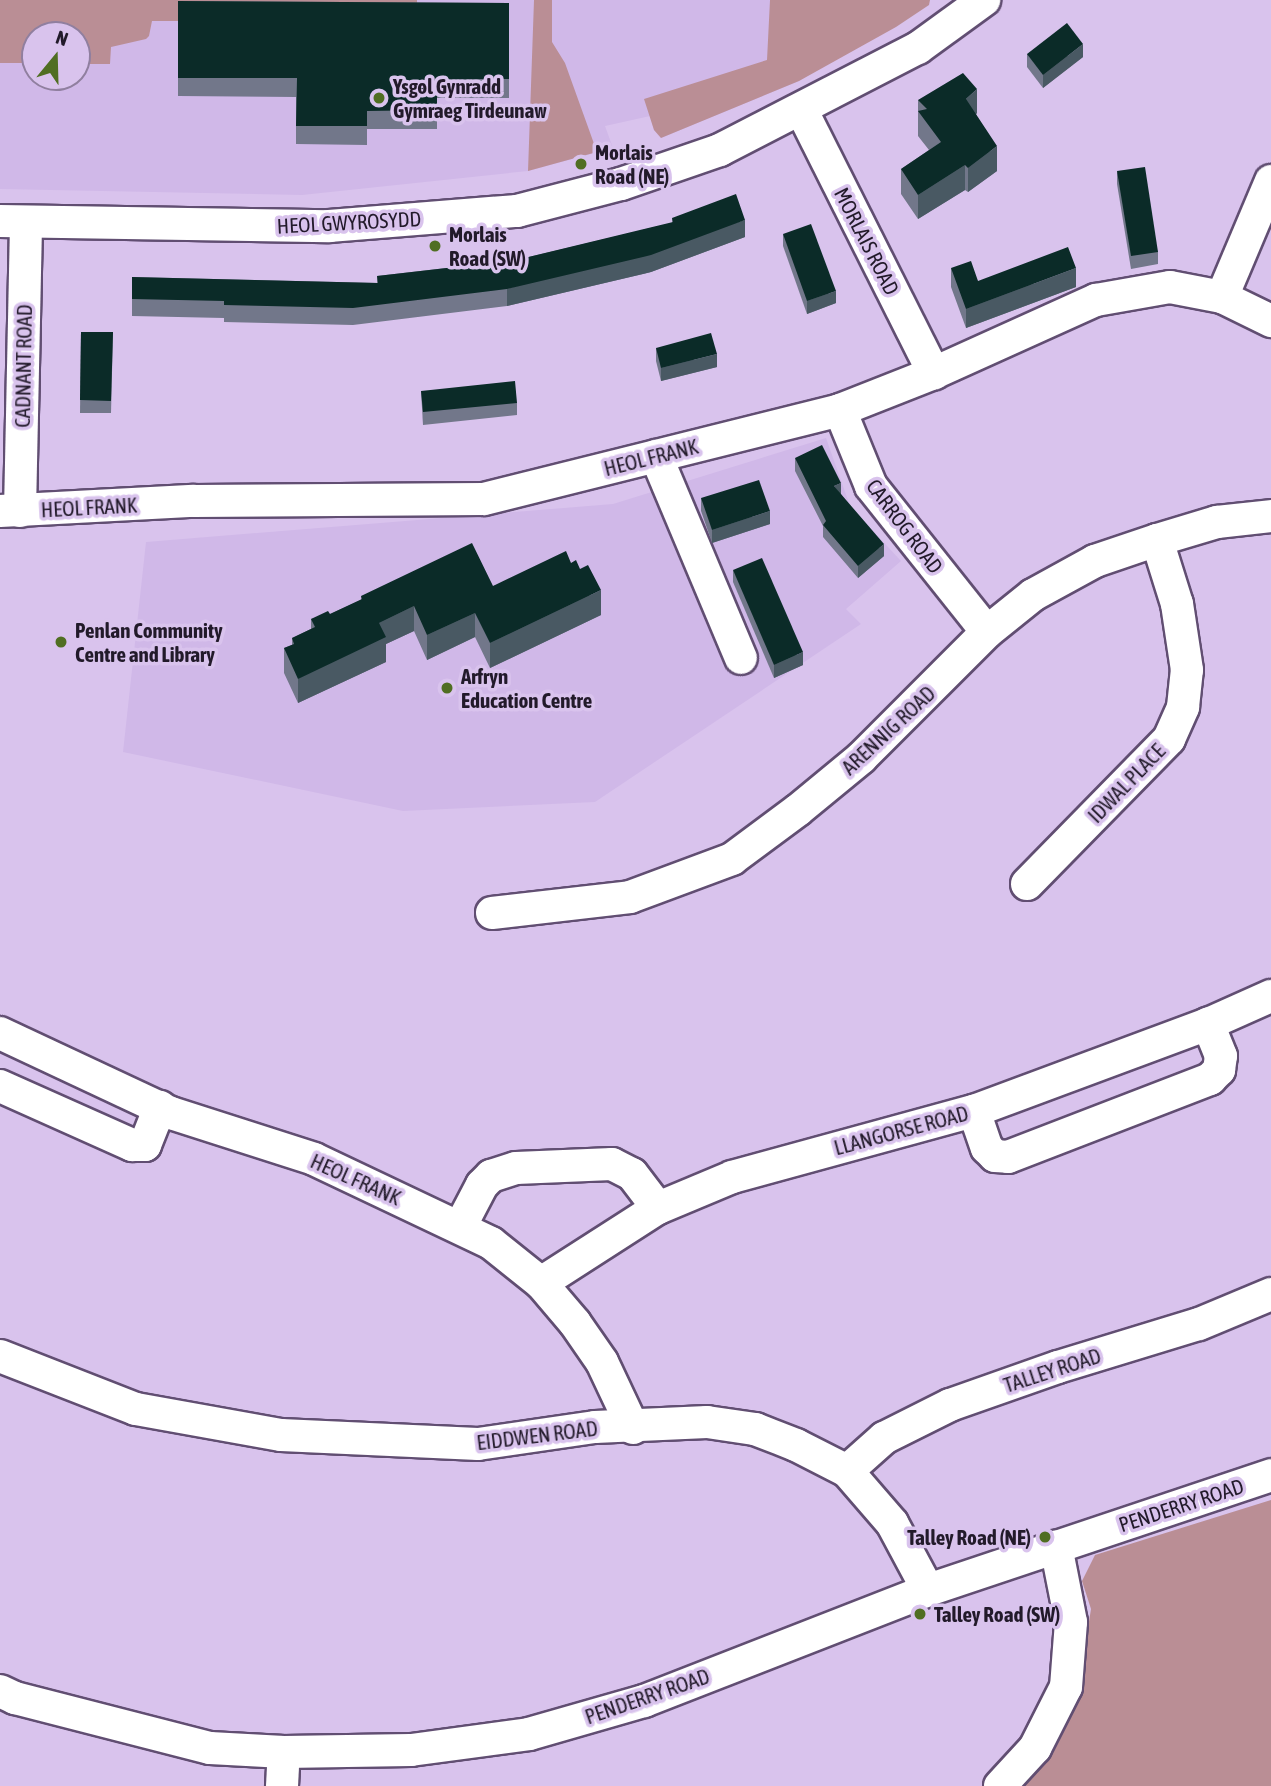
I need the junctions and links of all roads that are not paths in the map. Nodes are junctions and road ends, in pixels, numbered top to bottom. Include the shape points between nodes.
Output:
1 (981, 1) edge
2 (800, 109) junction
3 (1271, 181) edge
4 (13, 221) edge
5 (1222, 297) junction
6 (1271, 321) edge
7 (934, 373) junction
8 (840, 410) junction
9 (656, 456) junction
10 (10, 511) edge
11 (1271, 516) edge
12 (1157, 540) junction
13 (987, 632) junction
14 (741, 657) dead end
15 (1027, 884) dead end
16 (492, 912) dead end
17 (1271, 996) edge
18 (1208, 1024) junction
19 (0, 1033) edge
20 (0, 1086) edge
21 (160, 1107) junction
22 (974, 1111) junction
23 (658, 1208) junction
24 (460, 1227) junction
25 (541, 1283) junction
26 (1271, 1294) edge
27 (0, 1356) edge
28 (633, 1428) junction
29 (847, 1472) junction
30 (1271, 1475) edge
31 (1056, 1546) junction
32 (928, 1590) junction
33 (0, 1691) edge
34 (284, 1752) junction
35 (282, 1786) edge
36 (1000, 1786) edge

1 - 2 street, HEOL GWYROSYDD via 918,48
2 - 4 street, HEOL GWYROSYDD via 720,150 621,184 517,211 329,226
2 - 7 street, MORLAIS ROAD
3 - 5 street
4 - 10 street, CADNANT ROAD
5 - 6 street, HEOL FRANK
5 - 7 street, HEOL FRANK via 1170,287 1096,299
7 - 8 street, HEOL FRANK
8 - 9 street, HEOL FRANK
8 - 13 street, CARROG ROAD via 871,486
9 - 10 street, HEOL FRANK via 484,499 194,501
9 - 14 street
11 - 12 street, ARENNIG ROAD via 1217,522
12 - 13 street, ARENNIG ROAD via 1095,562 1033,596
12 - 15 street, IDWAL PLACE via 1177,604 1187,670 1183,707 1169,739
13 - 16 street, ARENNIG ROAD via 861,758 732,859 630,897
17 - 18 street, LLANGORSE ROAD
18 - 22 street, LLANGORSE ROAD
18 - 22 street via 1221,1056 1219,1070 1210,1079 1008,1157 995,1156 987,1149
19 - 21 street, HEOL FRANK
20 - 21 street via 132,1145 145,1145
21 - 24 street, HEOL FRANK via 314,1159
22 - 23 street, LLANGORSE ROAD via 732,1177
23 - 24 street via 632,1174 612,1164 516,1168 491,1176 482,1185
23 - 25 street, LLANGORSE ROAD
24 - 25 street, HEOL FRANK via 491,1243
25 - 28 street, HEOL FRANK via 602,1362
26 - 29 street, TALLEY ROAD via 1199,1324 950,1405 884,1438
27 - 28 street, EIDDWEN ROAD via 136,1409 281,1435 478,1444 595,1427
28 - 29 street, EIDDWEN ROAD via 707,1422 755,1429
29 - 32 street, EIDDWEN ROAD via 892,1523
30 - 31 street, PENDERRY ROAD
31 - 32 street, PENDERRY ROAD
31 - 36 street via 1071,1622 1066,1687 1035,1748
32 - 34 street, PENDERRY ROAD via 644,1701 529,1734 411,1750
33 - 34 street, PENDERRY ROAD via 211,1748
34 - 35 street

